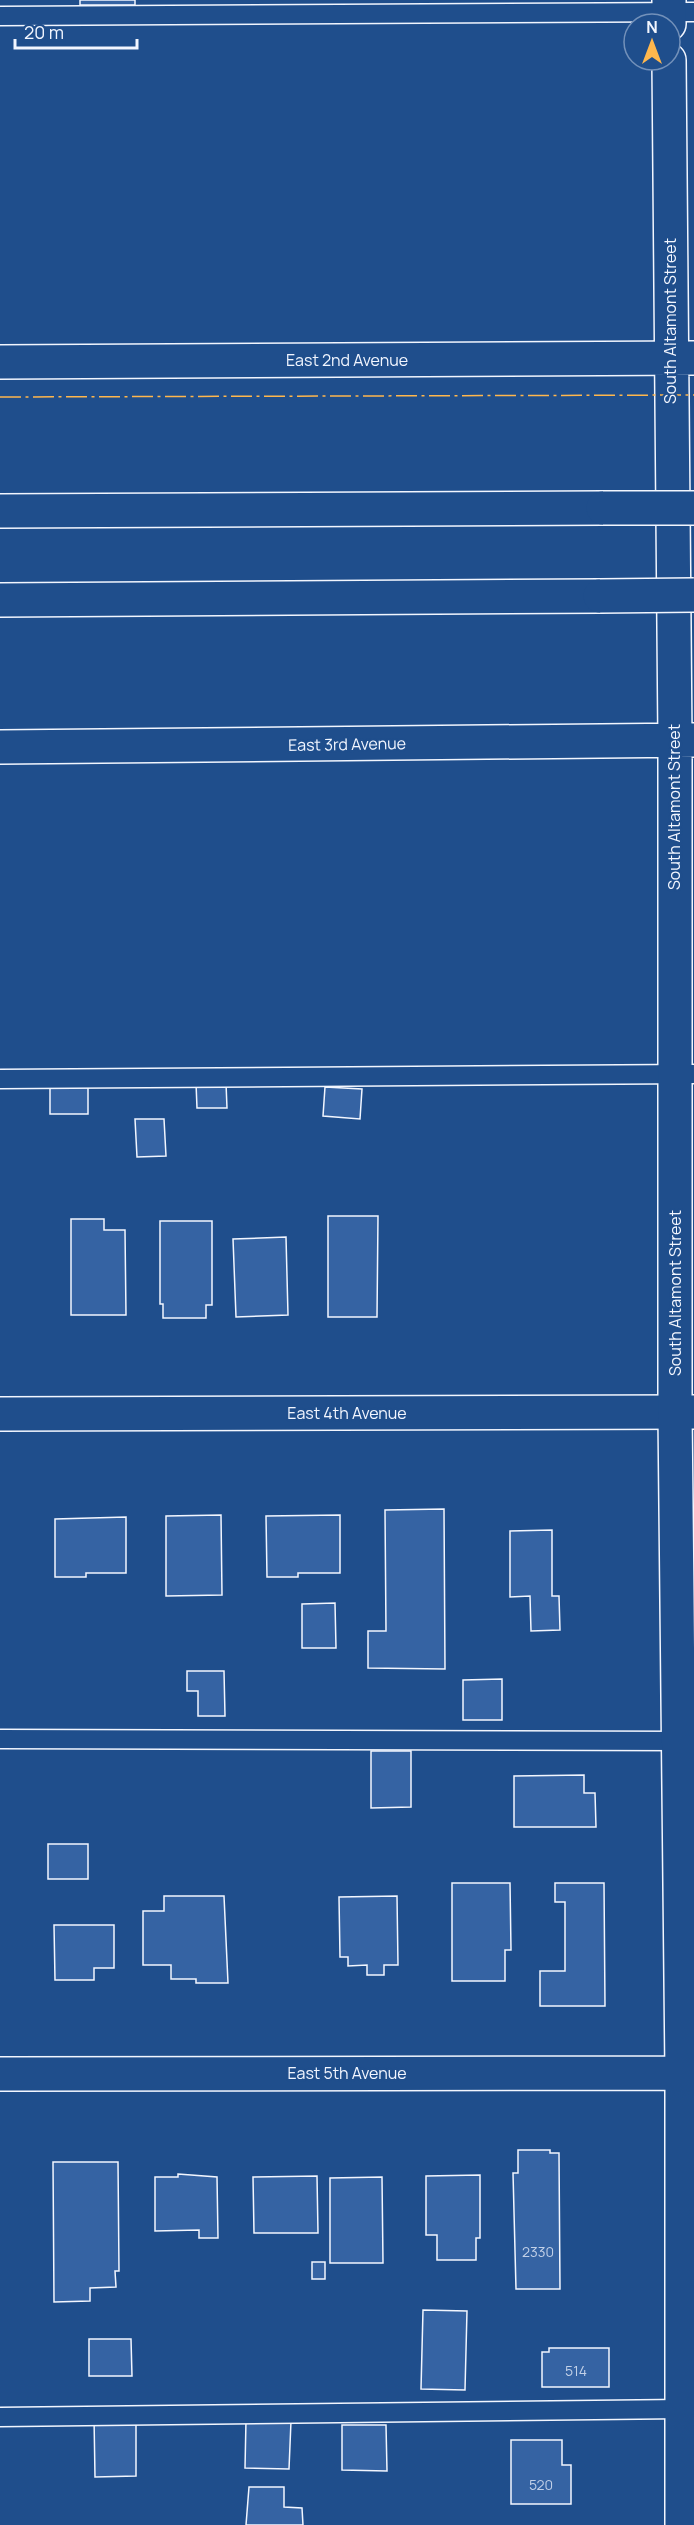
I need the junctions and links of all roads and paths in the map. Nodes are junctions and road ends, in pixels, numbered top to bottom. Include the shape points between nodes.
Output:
1 (622, 12) edge
2 (0, 16) edge
3 (670, 72) edge
4 (682, 358) edge
5 (0, 362) edge
6 (694, 508) edge
7 (0, 511) edge
8 (694, 595) edge
9 (0, 600) edge
10 (684, 740) edge
11 (0, 747) edge
12 (685, 1075) edge
13 (0, 1079) edge
14 (685, 1412) edge
15 (0, 1414) edge
16 (0, 1739) edge
17 (686, 1741) edge
18 (688, 2073) edge
19 (0, 2074) edge
20 (682, 2409) junction
21 (0, 2417) edge
22 (682, 2525) edge

1 - 2 lane
3 - 4 main road, South Altamont Street
4 - 5 main road, East 2nd Avenue
4 - 10 main road, South Altamont Street
6 - 7 main road, bridge
8 - 9 main road, bridge
10 - 11 main road, East 3rd Avenue
10 - 12 main road, South Altamont Street
12 - 13 lane
12 - 14 main road, South Altamont Street
14 - 15 main road, East 4th Avenue
14 - 17 main road, South Altamont Street
16 - 17 lane
17 - 18 main road, South Altamont Street
18 - 19 main road, East 5th Avenue
18 - 20 main road, South Altamont Street
20 - 21 lane
20 - 22 main road, South Altamont Street

